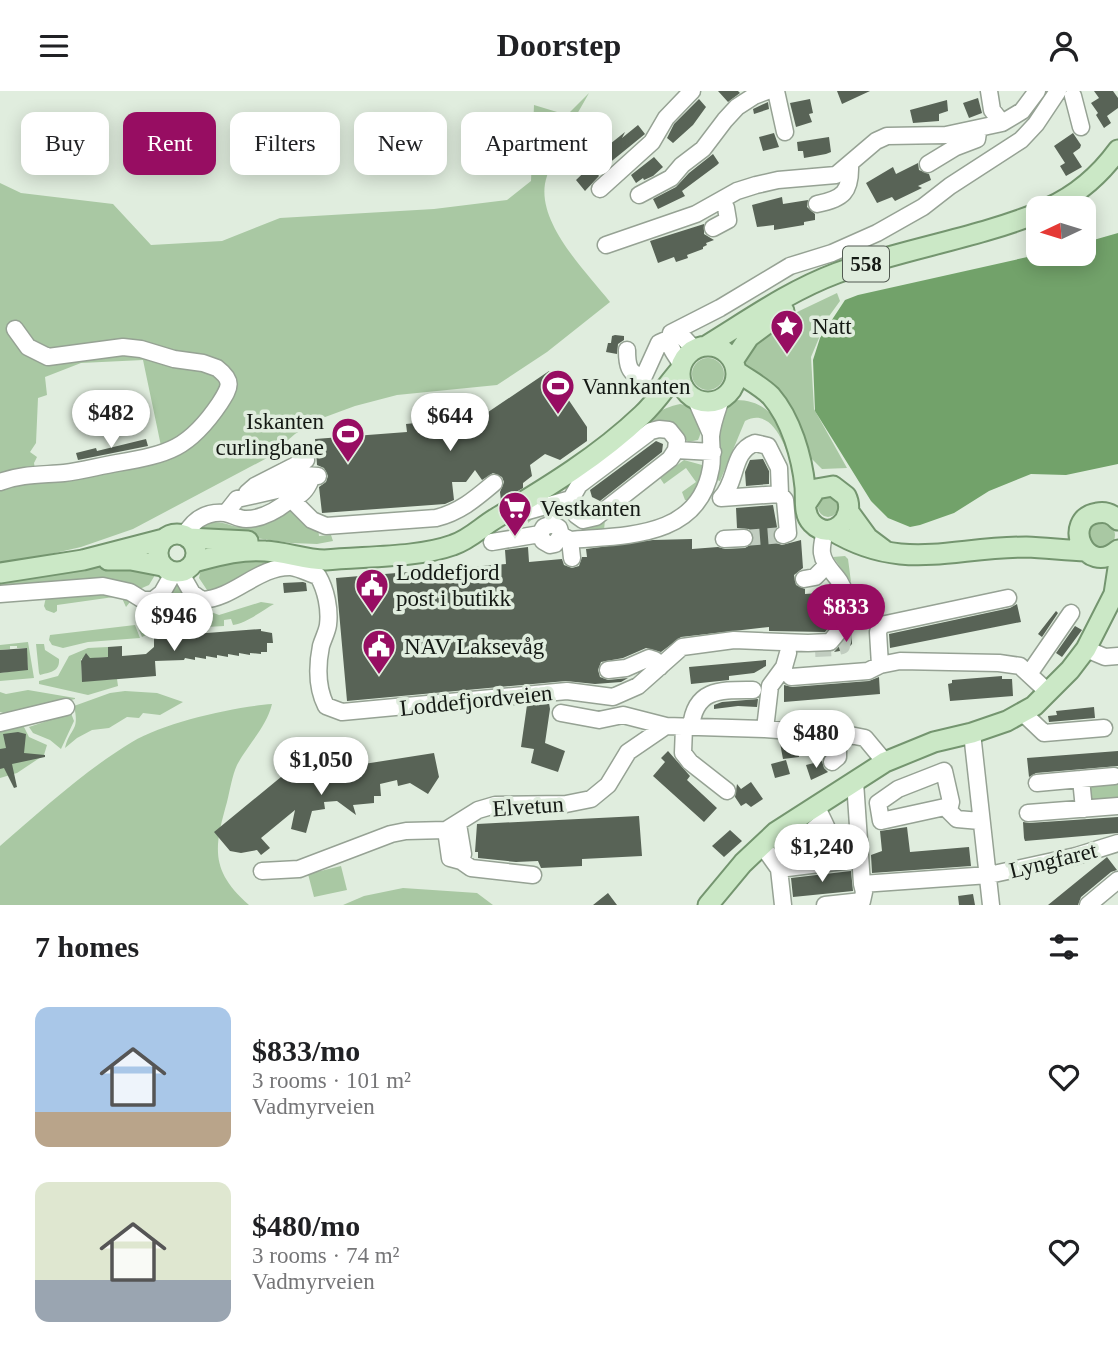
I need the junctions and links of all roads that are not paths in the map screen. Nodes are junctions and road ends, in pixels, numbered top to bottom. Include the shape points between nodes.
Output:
1 (692, 91) edge
2 (767, 91) edge
3 (776, 91) edge
4 (989, 91) edge
5 (1037, 91) edge
6 (1069, 92) edge
7 (1002, 123) junction
8 (1082, 127) dead end
9 (979, 129) junction
10 (785, 132) dead end
11 (1118, 149) edge
12 (928, 164) dead end
13 (850, 165) junction
14 (1118, 170) edge
15 (600, 189) dead end
16 (639, 195) dead end
17 (1069, 196) edge
18 (1093, 196) edge
19 (722, 202) junction
20 (817, 204) dead end
21 (1026, 217) edge
22 (713, 228) dead end
23 (1026, 231) edge
24 (606, 245) dead end
25 (681, 328) junction
26 (15, 329) dead end
27 (668, 339) junction
28 (627, 350) dead end
29 (690, 357) junction
30 (734, 366) junction
31 (694, 398) junction
32 (723, 398) junction
33 (780, 411) junction
34 (644, 414) junction
35 (711, 433) junction
36 (796, 447) junction
37 (676, 450) junction
38 (713, 452) junction
39 (306, 460) dead end
40 (0, 482) edge
41 (494, 483) dead end
42 (827, 486) junction
43 (702, 493) junction
44 (780, 494) junction
45 (243, 497) junction
46 (720, 498) junction
47 (291, 499) junction
48 (571, 499) junction
49 (806, 505) junction
50 (849, 512) junction
51 (226, 513) junction
52 (496, 518) junction
53 (1117, 518) edge
54 (1082, 523) junction
55 (828, 530) junction
56 (439, 535) junction
57 (783, 535) dead end
58 (186, 537) junction
59 (566, 538) junction
60 (744, 538) tunnel mouth
61 (164, 539) junction
62 (724, 539) dead end
63 (492, 543) dead end
64 (1027, 547) junction
65 (1118, 551) edge
66 (888, 553) junction
67 (1088, 553) junction
68 (572, 558) dead end
69 (83, 560) junction
70 (827, 565) junction
71 (178, 567) junction
72 (1118, 568) edge
73 (0, 573) edge
74 (804, 579) dead end
75 (844, 591) tunnel mouth
76 (0, 594) edge
77 (1008, 597) dead end
78 (1071, 613) dead end
79 (1099, 622) junction
80 (844, 625) dead end
81 (1086, 649) junction
82 (1118, 656) edge
83 (663, 663) junction
84 (880, 665) junction
85 (608, 670) dead end
86 (1029, 674) junction
87 (791, 677) dead end
88 (753, 690) dead end
89 (1048, 692) junction
90 (66, 706) dead end
91 (561, 713) dead end
92 (1023, 713) junction
93 (0, 723) edge
94 (666, 726) junction
95 (688, 727) junction
96 (1104, 728) dead end
97 (765, 729) junction
98 (796, 732) junction
99 (971, 733) junction
100 (832, 762) dead end
101 (885, 762) junction
102 (1114, 776) dead end
103 (1081, 779) junction
104 (855, 782) junction
105 (1037, 783) dead end
106 (727, 791) dead end
107 (1118, 806) edge
108 (1084, 809) junction
109 (950, 810) junction
110 (1028, 813) dead end
111 (980, 821) junction
112 (452, 827) junction
113 (1118, 843) edge
114 (762, 845) junction
115 (859, 859) junction
116 (779, 869) junction
117 (262, 870) dead end
118 (533, 875) dead end
119 (989, 875) junction
120 (1118, 880) edge
121 (862, 884) junction
122 (858, 904) edge
123 (708, 905) edge
124 (783, 905) edge
125 (825, 905) edge
126 (991, 905) edge
127 (1088, 905) edge

1 - 15 street via 666,118 652,142
2 - 16 street via 737,107 703,149 671,178
3 - 10 street
4 - 7 street via 992,110
5 - 7 street via 1022,111
6 - 8 street
6 - 25 street via 1021,140 923,207 832,253 790,266
7 - 9 street
9 - 12 street via 977,139
9 - 13 street via 887,136
11 - 17 main road via 1095,178
13 - 19 street via 819,178 756,185
13 - 20 street via 844,193
14 - 18 main road
19 - 22 street via 728,220
19 - 24 street
21 - 29 main road, 558 via 827,277 771,304
23 - 30 main road, 558 via 820,293 763,325 749,337
25 - 27 street
25 - 29 street
26 - 40 street via 28,347 48,357 111,348 141,349 217,367 229,382 210,418 187,442 167,454
27 - 28 street via 659,343 644,376 630,370
27 - 29 street via 669,347
29 - 30 main road via 724,351
29 - 31 main road via 682,385
29 - 34 main road
30 - 32 main road, 558 via 734,386
30 - 33 main road via 771,397
31 - 32 main road via 708,402
31 - 34 main road via 663,403
31 - 35 street
32 - 33 main road via 746,396
32 - 35 street
33 - 36 main road
34 - 52 main road via 561,479
35 - 38 street
36 - 42 main road
36 - 49 main road
37 - 38 street
37 - 48 street via 596,517 583,520 576,515
37 - 48 street via 677,440 669,430 651,431 579,485
38 - 43 street
39 - 45 street
41 - 56 street via 451,515
42 - 49 main road via 811,493
42 - 50 main road via 843,492
43 - 46 street
43 - 59 street via 687,512 658,531
44 - 46 street
44 - 46 street via 779,468 768,446 755,443 745,447
44 - 57 street via 785,500 788,533
45 - 47 street via 277,490 305,475 315,478 299,497
45 - 51 street
47 - 51 street via 279,509 249,519
47 - 56 street via 312,520 326,526
48 - 52 street
49 - 55 main road via 810,521
50 - 55 main road via 844,523
50 - 66 main road via 868,538
51 - 58 street via 196,519
52 - 56 main road via 471,537
53 - 54 main road via 1093,513
54 - 64 main road
54 - 67 main road via 1079,538
55 - 66 main road via 857,545
55 - 70 street via 822,552
56 - 58 main road via 317,547
56 - 71 main road via 312,560 249,551
58 - 61 main road
58 - 71 main road via 195,546
59 - 63 street via 550,545 540,534
59 - 68 street
60 - 62 street
61 - 69 main road
61 - 71 main road via 158,552
64 - 66 main road via 918,556
64 - 67 main road
65 - 67 main road via 1102,558
67 - 79 main road via 1105,585
69 - 71 main road via 131,560
69 - 73 main road
70 - 74 street via 815,577
70 - 75 street
71 - 76 street via 153,590 137,597 113,586
71 - 83 street, Loddefjordveien via 196,597 209,599 220,598 264,573 292,567 318,576 328,604 319,676 322,697 337,711 566,691 613,697 638,686
72 - 79 main road via 1114,594
77 - 84 street via 881,625
78 - 86 street
79 - 81 main road
80 - 83 street via 830,642 696,644 682,647
81 - 82 street via 1105,657
81 - 89 main road
83 - 85 street via 649,658
83 - 97 street via 698,647 741,646 790,653 770,685
84 - 86 street via 999,663 1020,666
84 - 87 street via 868,671
86 - 89 street
88 - 95 street via 701,698
89 - 92 main road
90 - 93 street
91 - 94 street via 599,720 623,715
92 - 96 street via 1044,733
92 - 99 main road
94 - 95 street
94 - 112 street, Elvetun via 628,752 608,785 591,799 495,805
95 - 97 street
95 - 106 street via 683,753
97 - 98 street
98 - 100 street via 802,742 838,748 838,757
98 - 101 street via 865,738
99 - 101 main road
99 - 111 street, Lyngfaret
101 - 104 main road
102 - 103 street
103 - 105 street
103 - 108 street, Lyngfaret
104 - 114 main road via 820,813
104 - 115 street
107 - 108 street, Lyngfaret
108 - 110 street, Lyngfaret
109 - 109 street via 931,809 881,821 878,803 898,789 944,771
109 - 111 street via 957,819
111 - 119 street, Lyngfaret
112 - 117 street, Elvetun via 391,834 299,869
112 - 118 street via 463,854 461,861 471,868
113 - 119 street, Lyngfaret
114 - 116 street
114 - 123 main road
115 - 116 street
115 - 121 street
116 - 124 street
119 - 121 street
119 - 126 street, Lyngfaret
120 - 127 street, Lyngfaret
121 - 122 street via 864,892
122 - 125 street

